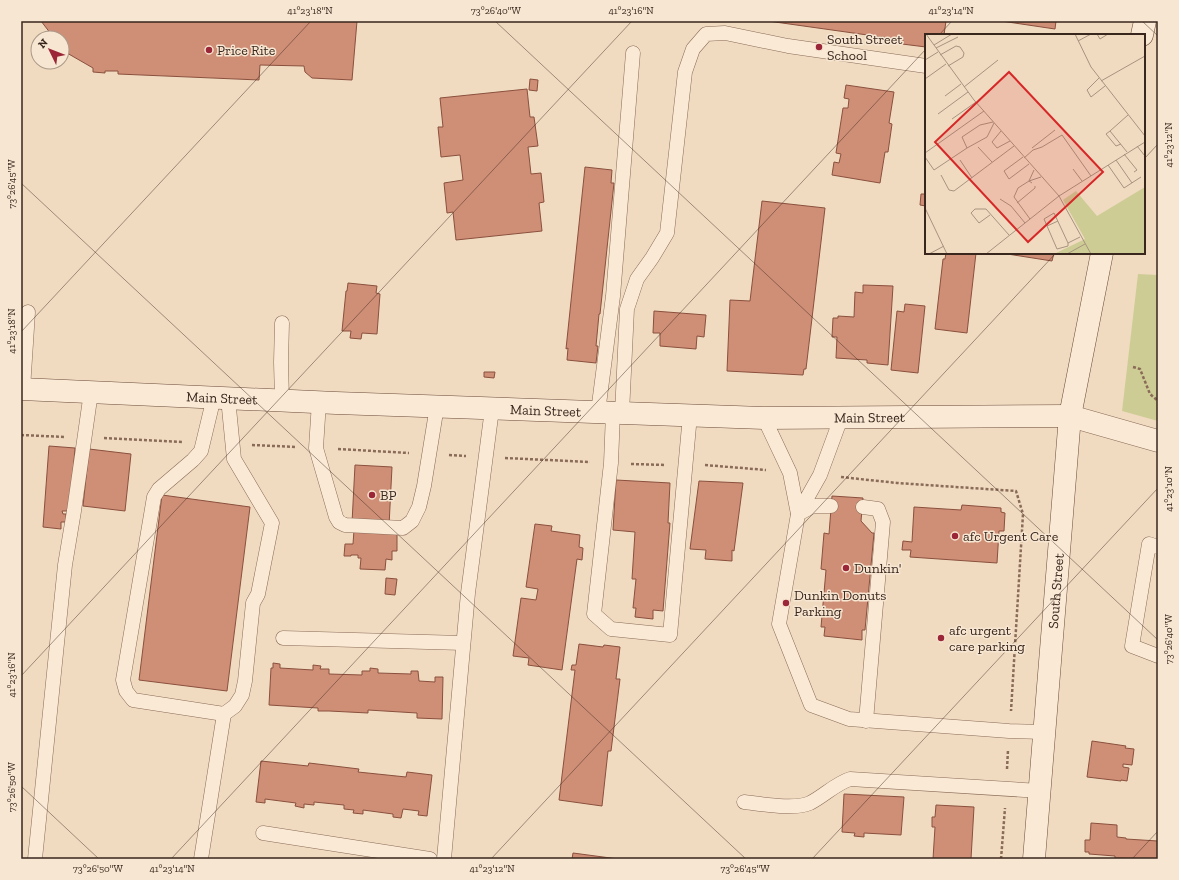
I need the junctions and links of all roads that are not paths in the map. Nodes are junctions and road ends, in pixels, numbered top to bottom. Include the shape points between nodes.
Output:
1 (1145, 21) edge
2 (1142, 34) edge
3 (633, 53) dead end
4 (925, 66) edge
5 (1102, 254) edge
6 (28, 312) dead end
7 (282, 323) dead end
8 (22, 389) edge
9 (91, 392) junction
10 (221, 398) junction
11 (282, 400) junction
12 (319, 402) junction
13 (437, 406) junction
14 (492, 409) junction
15 (611, 413) junction
16 (690, 415) junction
17 (1070, 416) junction
18 (764, 418) junction
19 (841, 418) junction
20 (1158, 441) edge
21 (831, 506) dead end
22 (863, 507) dead end
23 (798, 514) junction
24 (1158, 547) edge
25 (283, 638) dead end
26 (463, 643) junction
27 (1158, 656) edge
28 (224, 714) junction
29 (866, 721) junction
30 (1045, 732) junction
31 (1040, 791) junction
32 (744, 802) dead end
33 (263, 833) dead end
34 (35, 859) edge
35 (201, 859) edge
36 (430, 859) edge
37 (444, 859) edge
38 (1034, 859) edge

1 - 2 main road
3 - 15 lane via 613,296
4 - 15 lane via 788,46 725,33 706,34 693,49 685,72 667,233 637,279 627,309
5 - 17 main road, South Street
6 - 8 lane
7 - 11 lane
8 - 9 main road, Main Street
9 - 10 main road, Main Street
9 - 34 lane via 65,566
10 - 11 main road, Main Street
10 - 28 lane via 233,444 234,459 272,523 258,594 253,603 242,695 235,706
10 - 28 lane via 202,451 159,489 154,497 123,680 126,691 133,700
11 - 12 main road, Main Street
12 - 13 main road, Main Street
12 - 13 lane via 316,448 339,522 403,528 412,521 419,507
13 - 14 main road, Main Street
14 - 15 main road, Main Street
14 - 26 lane
15 - 16 main road, Main Street
15 - 16 lane via 611,464 594,614 611,629 670,635
16 - 18 main road, Main Street
17 - 19 main road, Main Street
17 - 20 main road, Main Street
17 - 30 main road, South Street
18 - 19 main road, Main Street
18 - 23 lane via 790,473
19 - 23 lane via 820,475
21 - 23 lane via 813,506
22 - 29 lane via 878,509 883,522
23 - 29 lane via 779,624 811,705 849,719
24 - 27 lane via 1149,544 1132,646
25 - 26 lane
26 - 37 lane
28 - 35 lane
29 - 30 lane
30 - 31 main road, South Street
31 - 32 lane via 850,779 809,803 798,806
31 - 38 main road, South Street
33 - 36 lane

